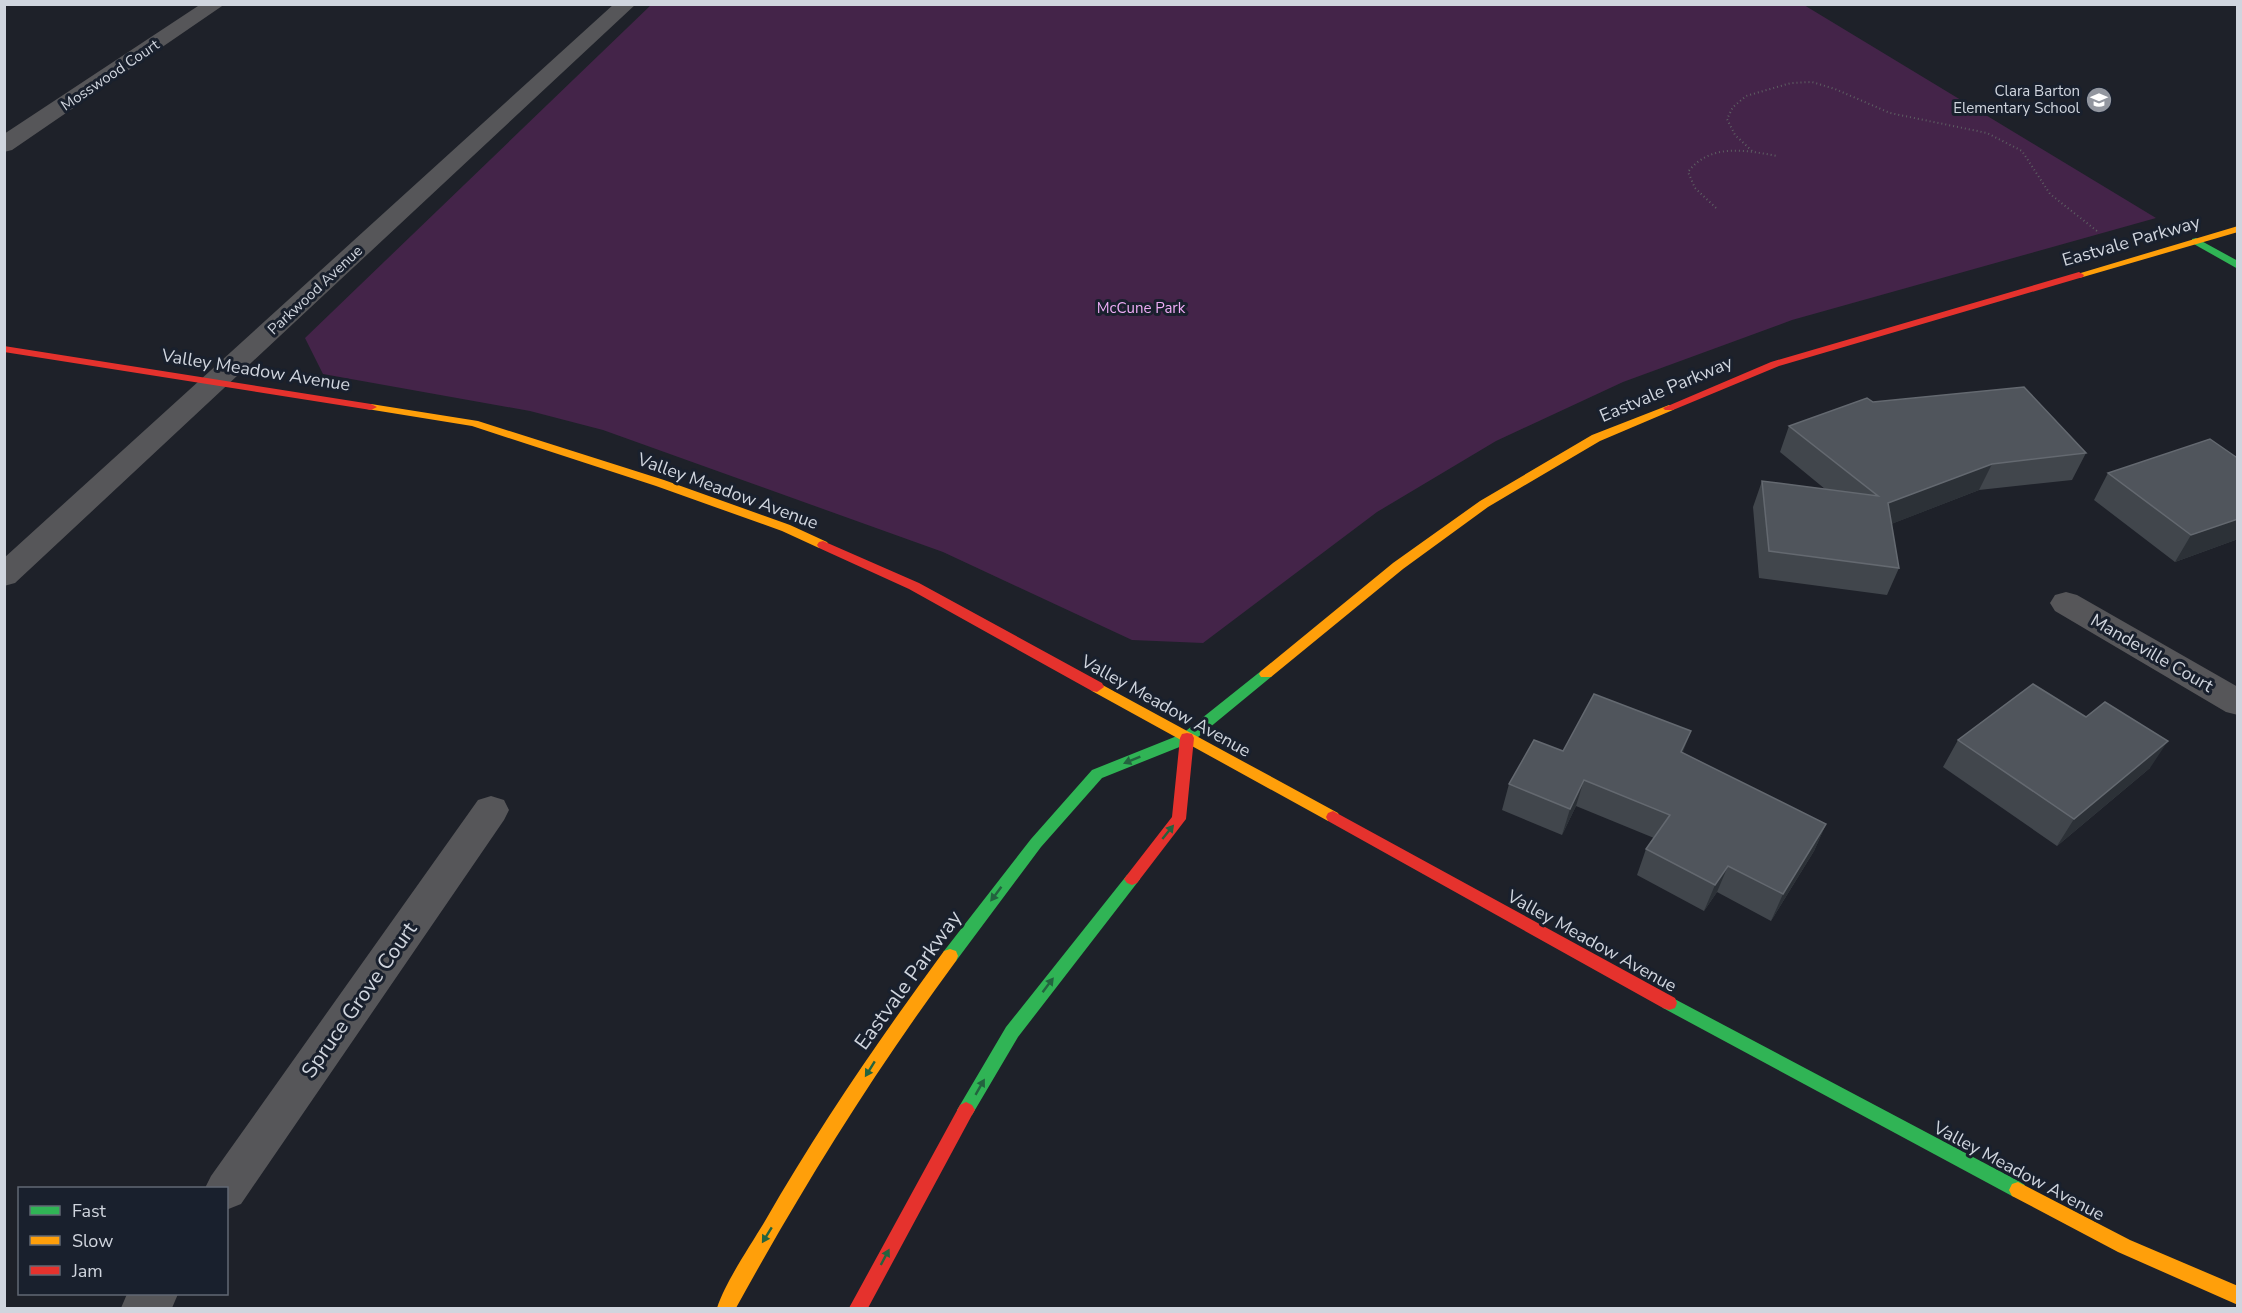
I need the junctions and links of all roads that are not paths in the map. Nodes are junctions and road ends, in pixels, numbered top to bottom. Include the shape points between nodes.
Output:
1 (215, 4) edge
2 (626, 4) edge
3 (4, 146) edge
4 (2238, 229) edge
5 (2196, 241) junction
6 (2238, 266) edge
7 (4, 349) edge
8 (216, 381) junction
9 (4, 576) edge
10 (2066, 603) dead end
11 (2238, 703) edge
12 (1187, 738) junction
13 (491, 810) dead end
14 (228, 1187) edge
15 (154, 1295) edge
16 (2238, 1296) edge
17 (144, 1308) edge
18 (726, 1308) edge
19 (858, 1308) edge

1 - 3 street, Mosswood Court
2 - 8 street, Parkwood Avenue
4 - 5 street, Eastvale Parkway
5 - 6 street
5 - 12 street, Eastvale Parkway via 1775,364 1596,438 1484,504 1398,566
7 - 8 street, Valley Meadow Avenue
8 - 9 street, Parkwood Avenue
8 - 12 street, Valley Meadow Avenue via 474,423 786,528 914,586
10 - 11 street, Mandeville Court
12 - 16 street, Valley Meadow Avenue via 1801,1077 2124,1246
12 -> 18 street, Eastvale Parkway via 1097,774 1036,843 894,1030
19 -> 12 street via 1012,1032 1179,819
13 - 14 street, Spruce Grove Court
15 - 17 street

